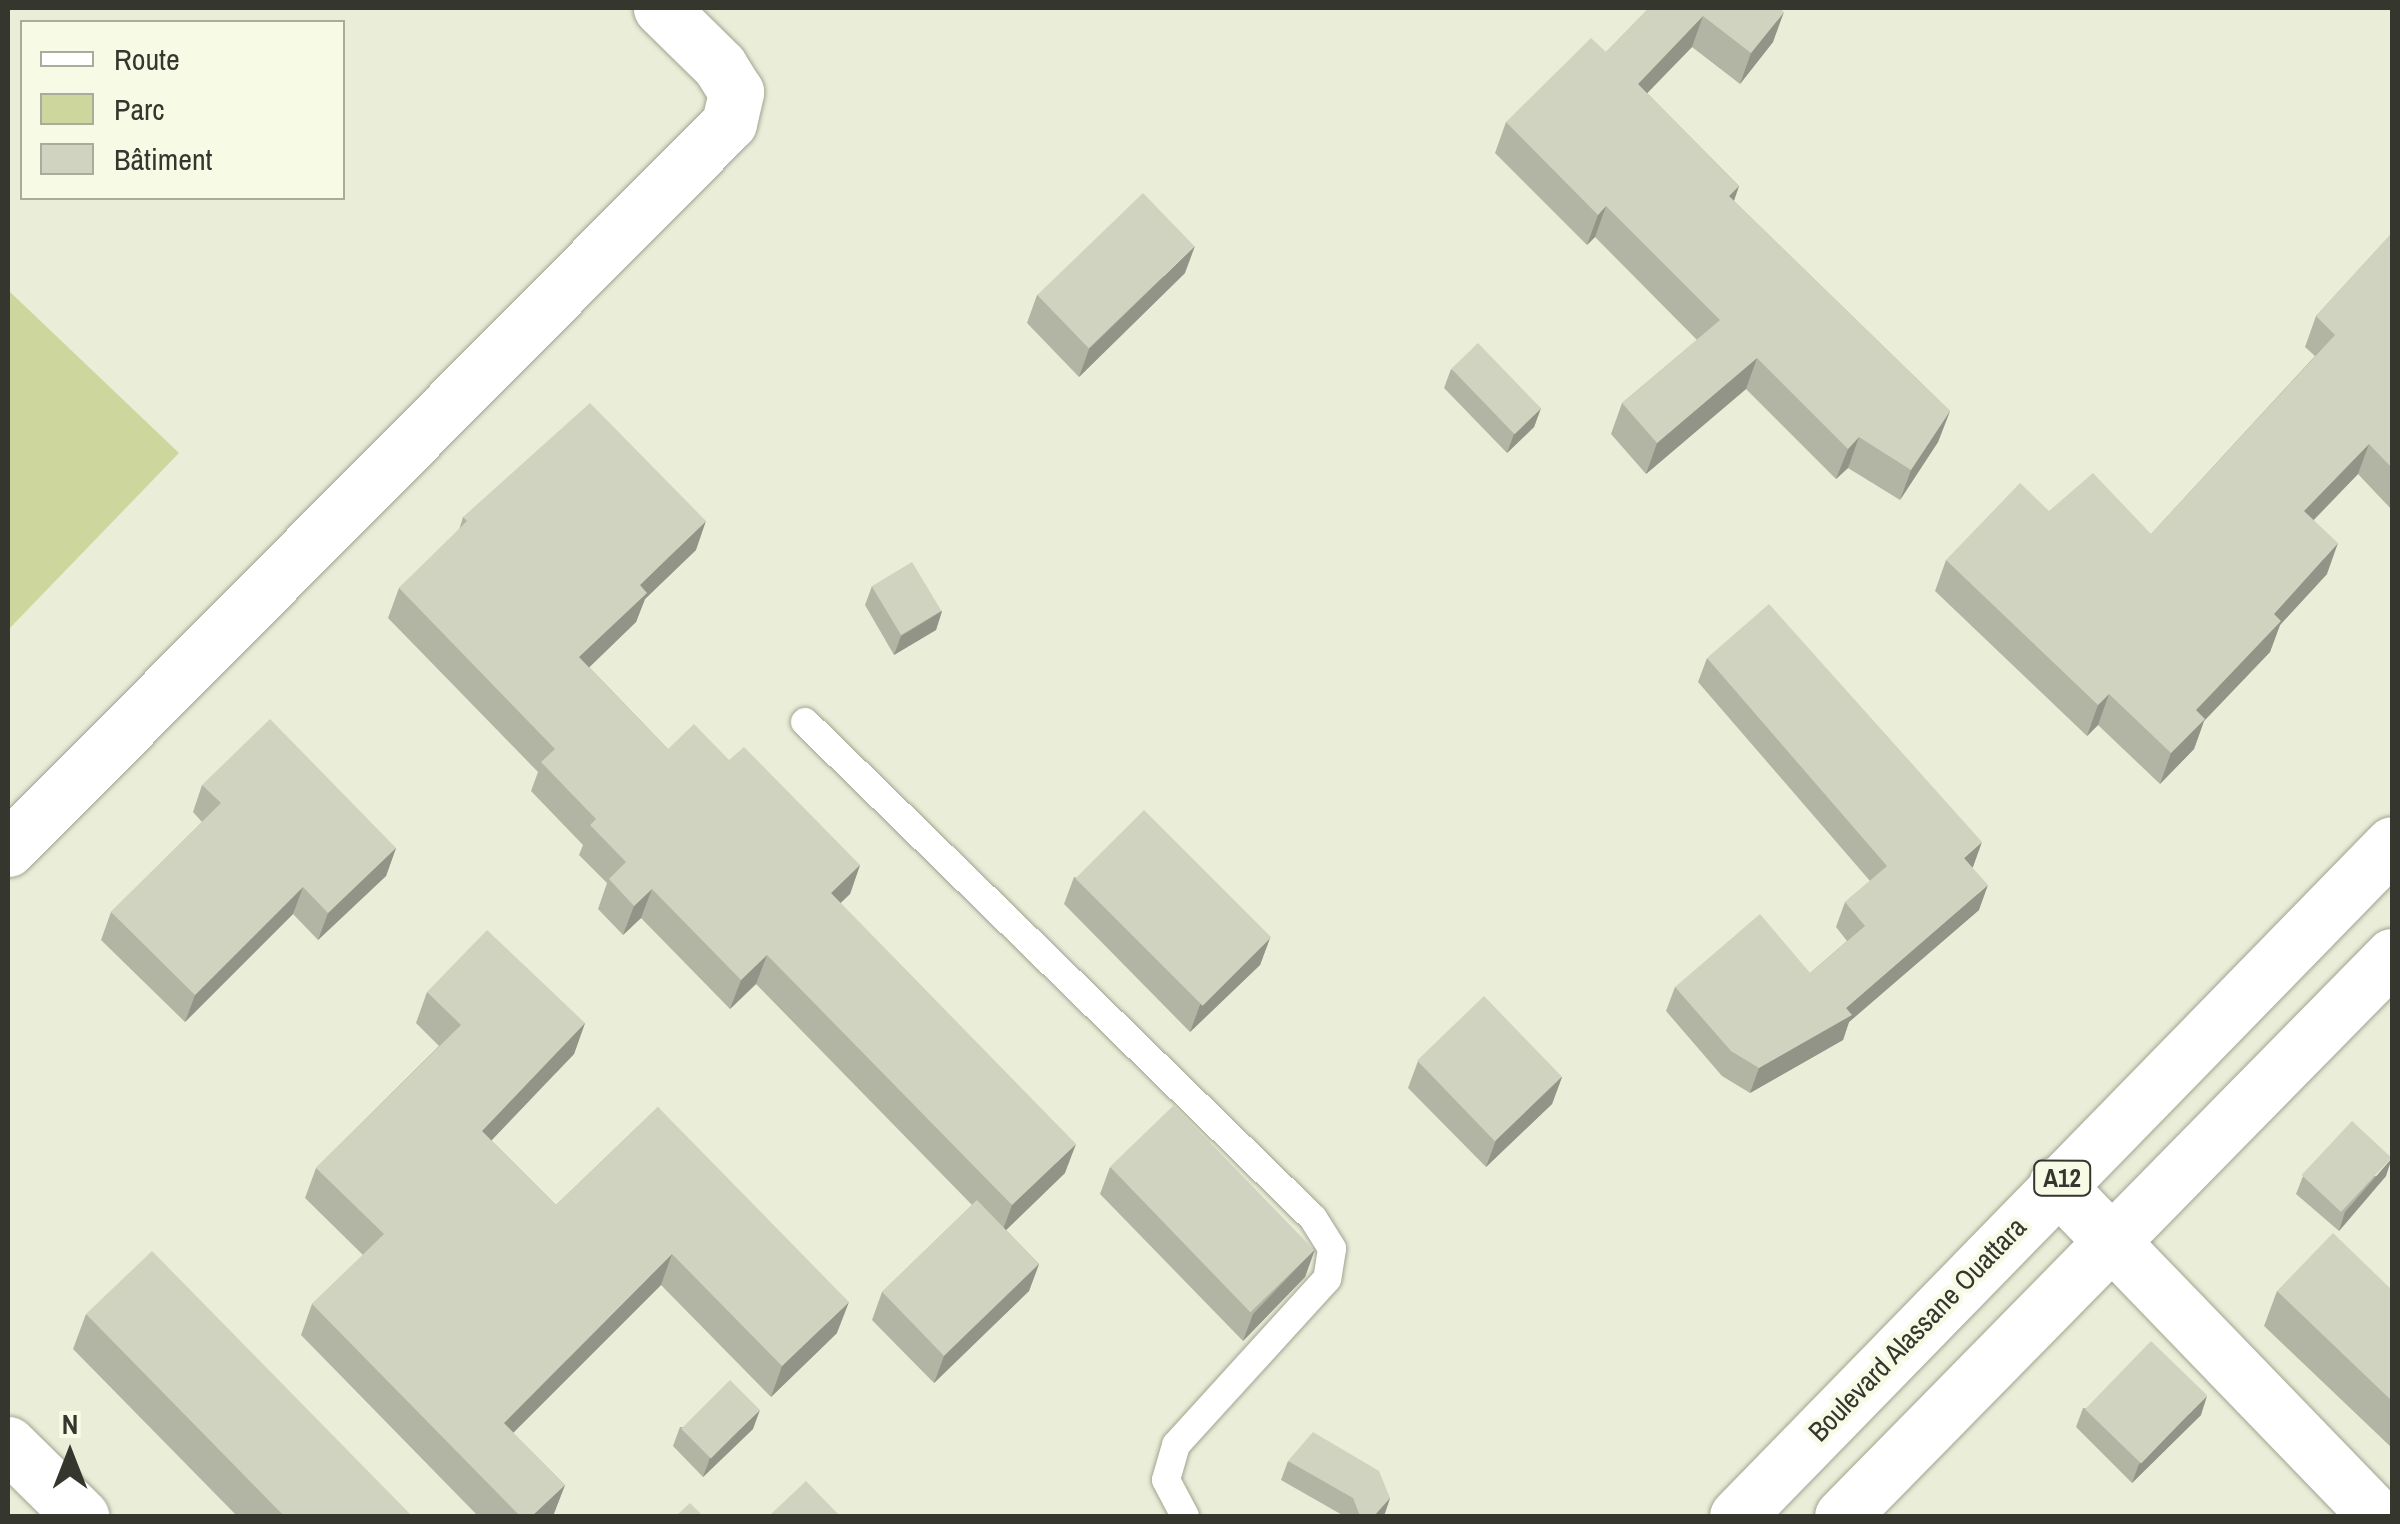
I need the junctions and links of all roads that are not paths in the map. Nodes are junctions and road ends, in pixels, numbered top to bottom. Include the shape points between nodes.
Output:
1 (661, 8) edge
2 (805, 722) dead end
3 (2392, 844) edge
4 (8, 849) edge
5 (2392, 956) edge
6 (2056, 1184) junction
7 (2112, 1238) junction
8 (8, 1444) edge
9 (81, 1516) edge
10 (1185, 1516) edge
11 (1737, 1516) edge
12 (1842, 1516) edge
13 (2377, 1516) edge

1 - 4 street via 720,66 736,92 729,122
2 - 10 lane via 1314,1218 1332,1249 1326,1278 1176,1446 1166,1480
3 - 6 street, Boulevard Alassane Ouattara / A12
5 - 7 street
6 - 7 street
6 - 11 street, Boulevard Alassane Ouattara / A12
7 - 12 street
7 - 13 street
8 - 9 street

